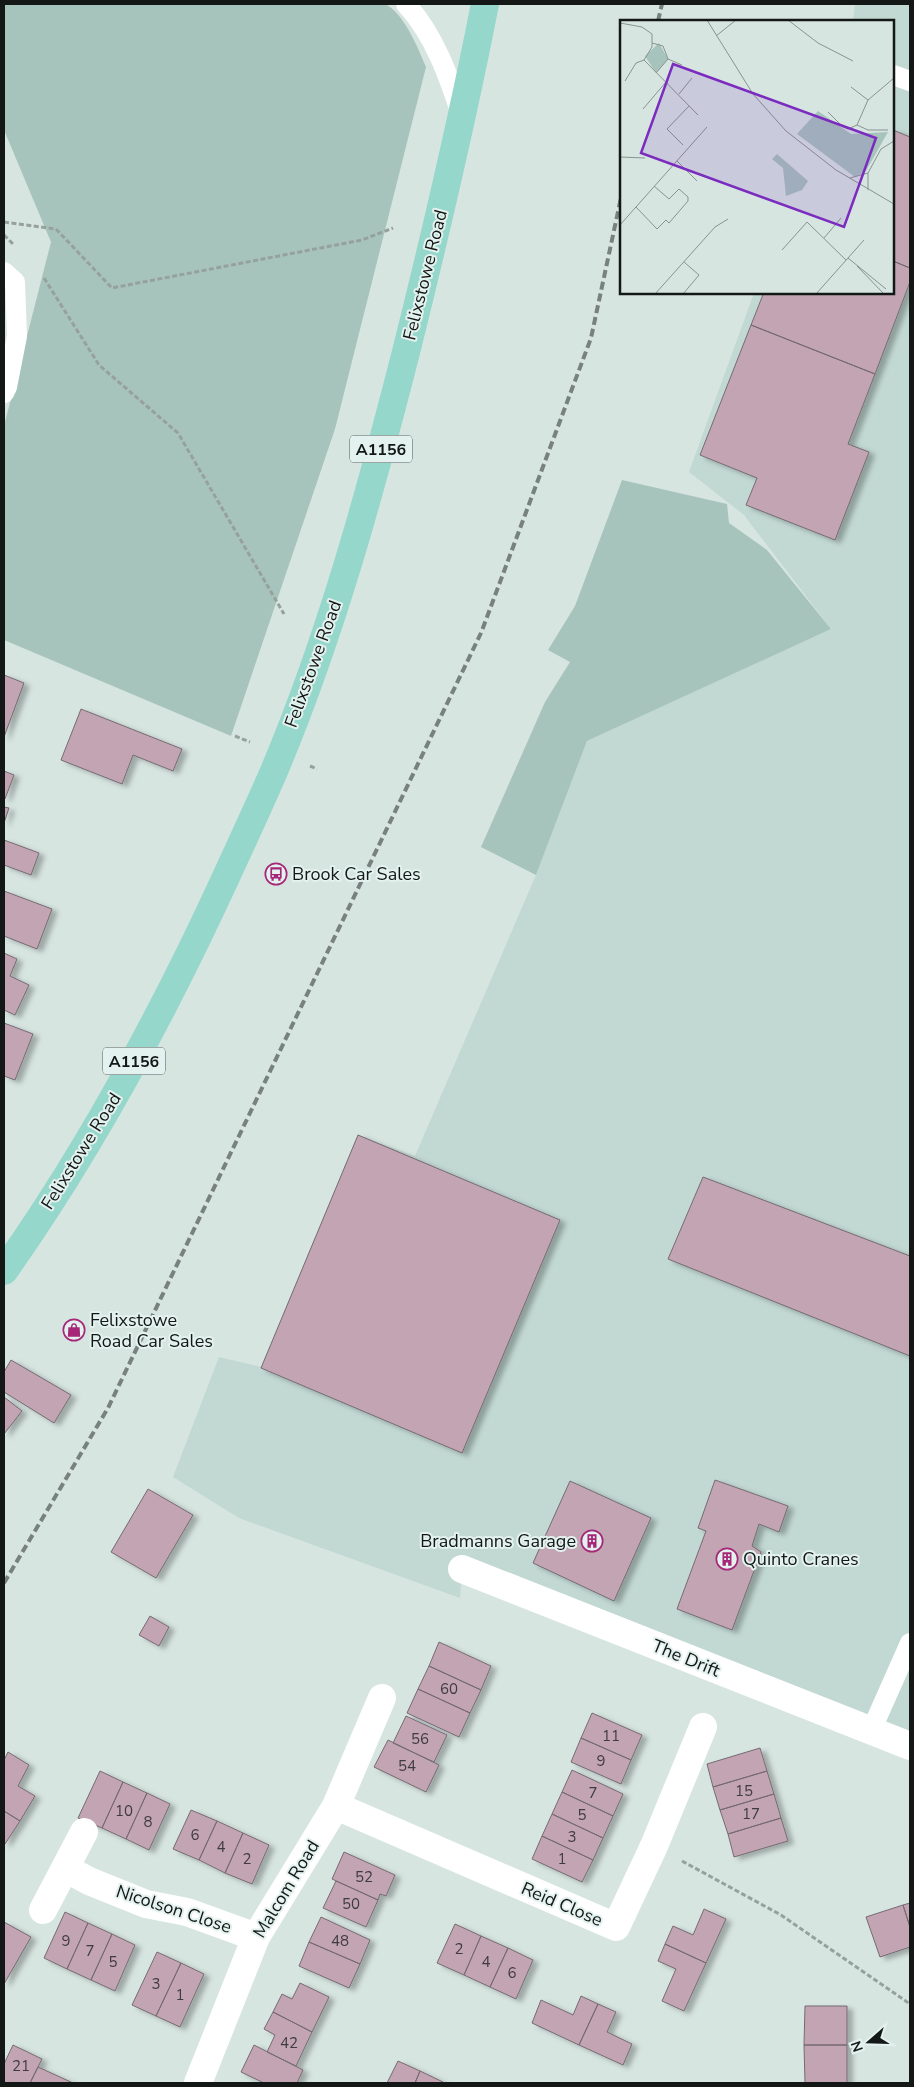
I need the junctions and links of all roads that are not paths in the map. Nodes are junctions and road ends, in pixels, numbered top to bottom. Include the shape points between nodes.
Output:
1 (406, 4) edge
2 (485, 4) edge
3 (894, 75) edge
4 (910, 81) edge
5 (463, 119) junction
6 (4, 272) edge
7 (4, 393) edge
8 (4, 1271) edge
9 (462, 1569) dead end
10 (910, 1643) edge
11 (382, 1698) dead end
12 (703, 1727) dead end
13 (871, 1731) junction
14 (910, 1746) edge
15 (336, 1806) junction
16 (84, 1832) dead end
17 (65, 1868) junction
18 (43, 1910) dead end
19 (256, 1937) junction
20 (198, 2083) edge

1 - 5 lane via 436,48
2 - 5 main road, Felixstowe Road / A1156
3 - 4 lane
5 - 8 main road, Felixstowe Road / A1156 via 384,439 326,631 274,771 205,923 128,1074 67,1176
6 - 7 lane via 15,282 17,336
9 - 13 street, The Drift
10 - 13 lane
11 - 15 street, Malcom Road
12 - 15 street, Reid Close via 654,1846 616,1927
13 - 14 street, The Drift
15 - 19 street, Malcom Road
16 - 17 street
17 - 18 street
17 - 19 street, Nicolson Close via 146,1904 187,1912
19 - 20 street, Malcom Road

